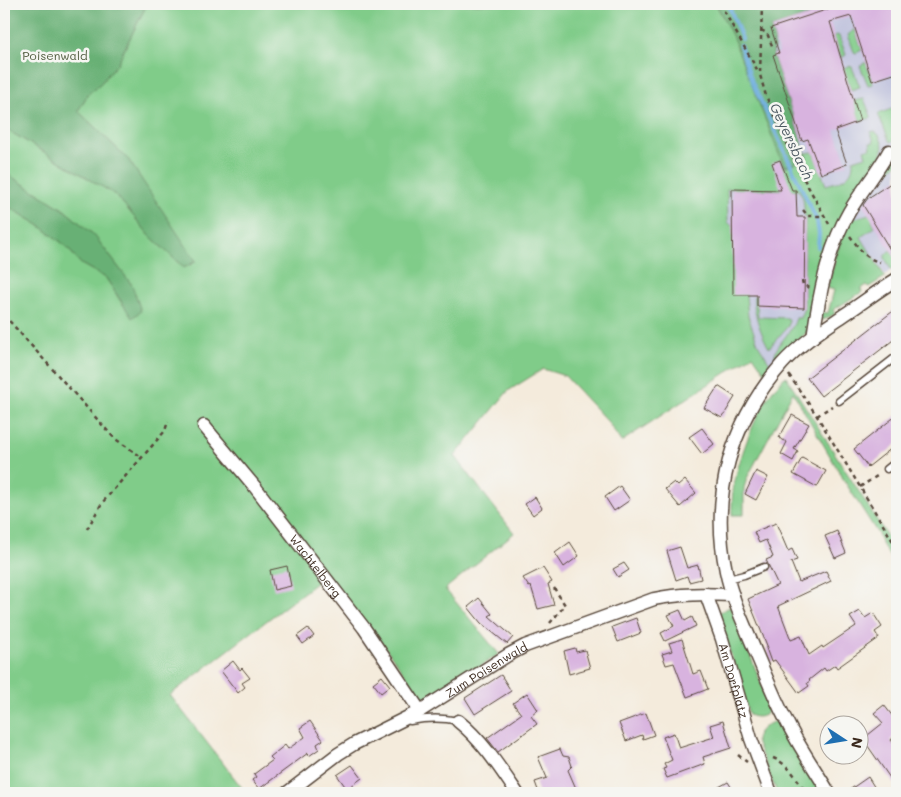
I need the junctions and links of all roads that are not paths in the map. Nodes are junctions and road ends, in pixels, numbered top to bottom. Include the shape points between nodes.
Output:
1 (889, 152) dead end
2 (897, 278) edge
3 (813, 337) junction
4 (897, 356) edge
5 (839, 401) road end
6 (204, 426) dead end
7 (897, 461) edge
8 (887, 469) road end
9 (764, 567) dead end
10 (728, 579) junction
11 (706, 594) junction
12 (732, 595) junction
13 (420, 711) junction
14 (458, 721) joint
15 (394, 724) junction
16 (287, 793) edge
17 (517, 793) edge
18 (771, 793) edge
19 (829, 793) edge

1 - 3 street via 840,231 820,294
2 - 3 street
3 - 10 street via 786,360 765,386 745,416 736,437 724,482 721,527
4 - 5 lane
6 - 13 street, Wachtelberg via 255,486 364,628
7 - 8 lane
9 - 10 lane
10 - 12 street
11 - 12 street
11 - 13 street, Zum Poisenwald via 654,599 525,646
11 - 18 street, Am Dorfplatz via 750,739
12 - 19 street via 786,721
13 - 15 street, Zum Poisenwald
14 - 15 lane via 426,718
14 - 17 street via 494,759
15 - 16 street, Zum Poisenwald via 338,754

